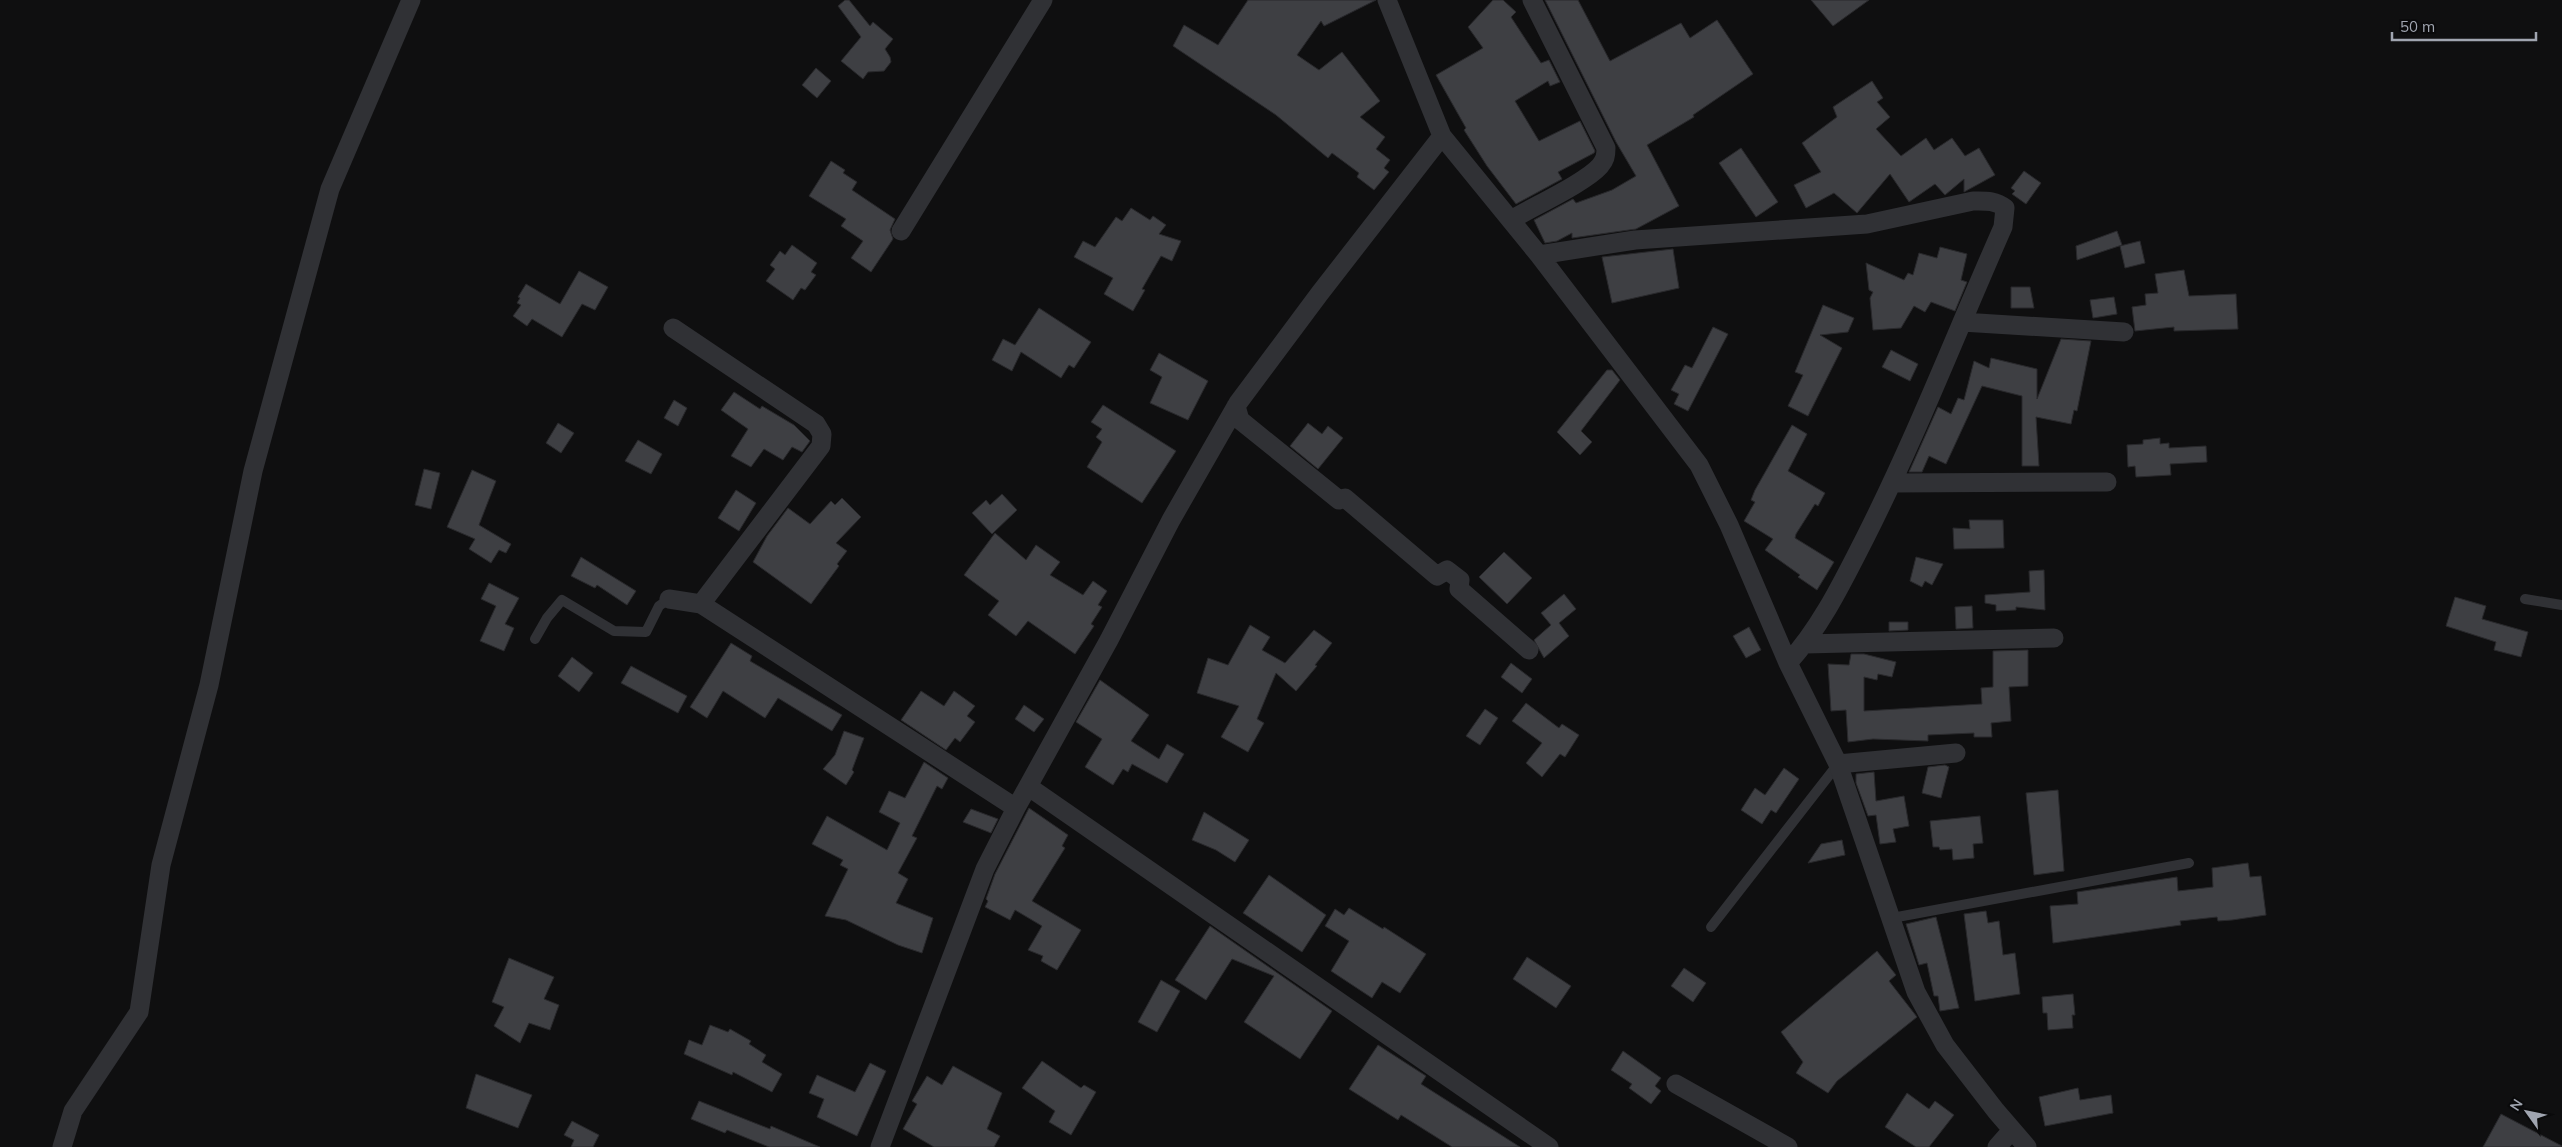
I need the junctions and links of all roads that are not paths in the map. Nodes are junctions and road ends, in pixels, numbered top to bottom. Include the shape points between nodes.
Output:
1 (411, 0) edge
2 (1043, 0) edge
3 (1387, 0) edge
4 (1532, 0) edge
5 (1442, 136) junction
6 (1511, 220) junction
7 (901, 231) dead end
8 (1539, 255) junction
9 (1962, 322) junction
10 (673, 328) dead end
11 (2124, 332) dead end
12 (1236, 406) junction
13 (2107, 482) dead end
14 (1893, 483) junction
15 (669, 599) joint
16 (2525, 599) dead end
17 (700, 604) junction
18 (2562, 606) edge
19 (2054, 638) dead end
20 (535, 639) dead end
21 (1805, 644) junction
22 (1529, 650) dead end
23 (1788, 663) junction
24 (1956, 753) dead end
25 (1838, 764) junction
26 (1029, 787) junction
27 (1016, 808) junction
28 (2189, 863) dead end
29 (1892, 918) junction
30 (1711, 927) dead end
31 (1676, 1084) dead end
32 (2012, 1130) junction
33 (62, 1147) edge
34 (880, 1147) edge
35 (1549, 1147) edge
36 (1788, 1147) edge
37 (1997, 1147) edge
38 (2027, 1147) edge

1 - 33 street via 330,189 256,462 209,685 160,866 139,1012 73,1110
2 - 7 street
3 - 5 street
4 - 6 street via 1606,148 1606,157 1586,176
5 - 6 street
5 - 12 street
6 - 8 street
8 - 9 street via 1635,240 1866,224 1973,201 1999,203 2005,208 2003,227
8 - 23 street via 1699,465 1729,525
9 - 11 street
9 - 14 street
10 - 17 street via 816,424 822,434 821,446
12 - 22 street via 1240,420 1339,500 1345,498 1437,576 1447,570 1460,580 1459,589
12 - 26 street via 1171,520
13 - 14 street
14 - 21 street via 1850,567
15 - 17 street
15 - 20 lane via 659,606 646,632 614,631 562,600
16 - 18 lane
17 - 27 street
19 - 21 street
21 - 23 street
23 - 25 street
24 - 25 street
25 - 29 street
25 - 30 lane
26 - 27 street
26 - 35 street
27 - 34 street via 985,869
28 - 29 lane
29 - 32 street via 1916,992 1945,1045
31 - 36 street
32 - 37 street
32 - 38 street

